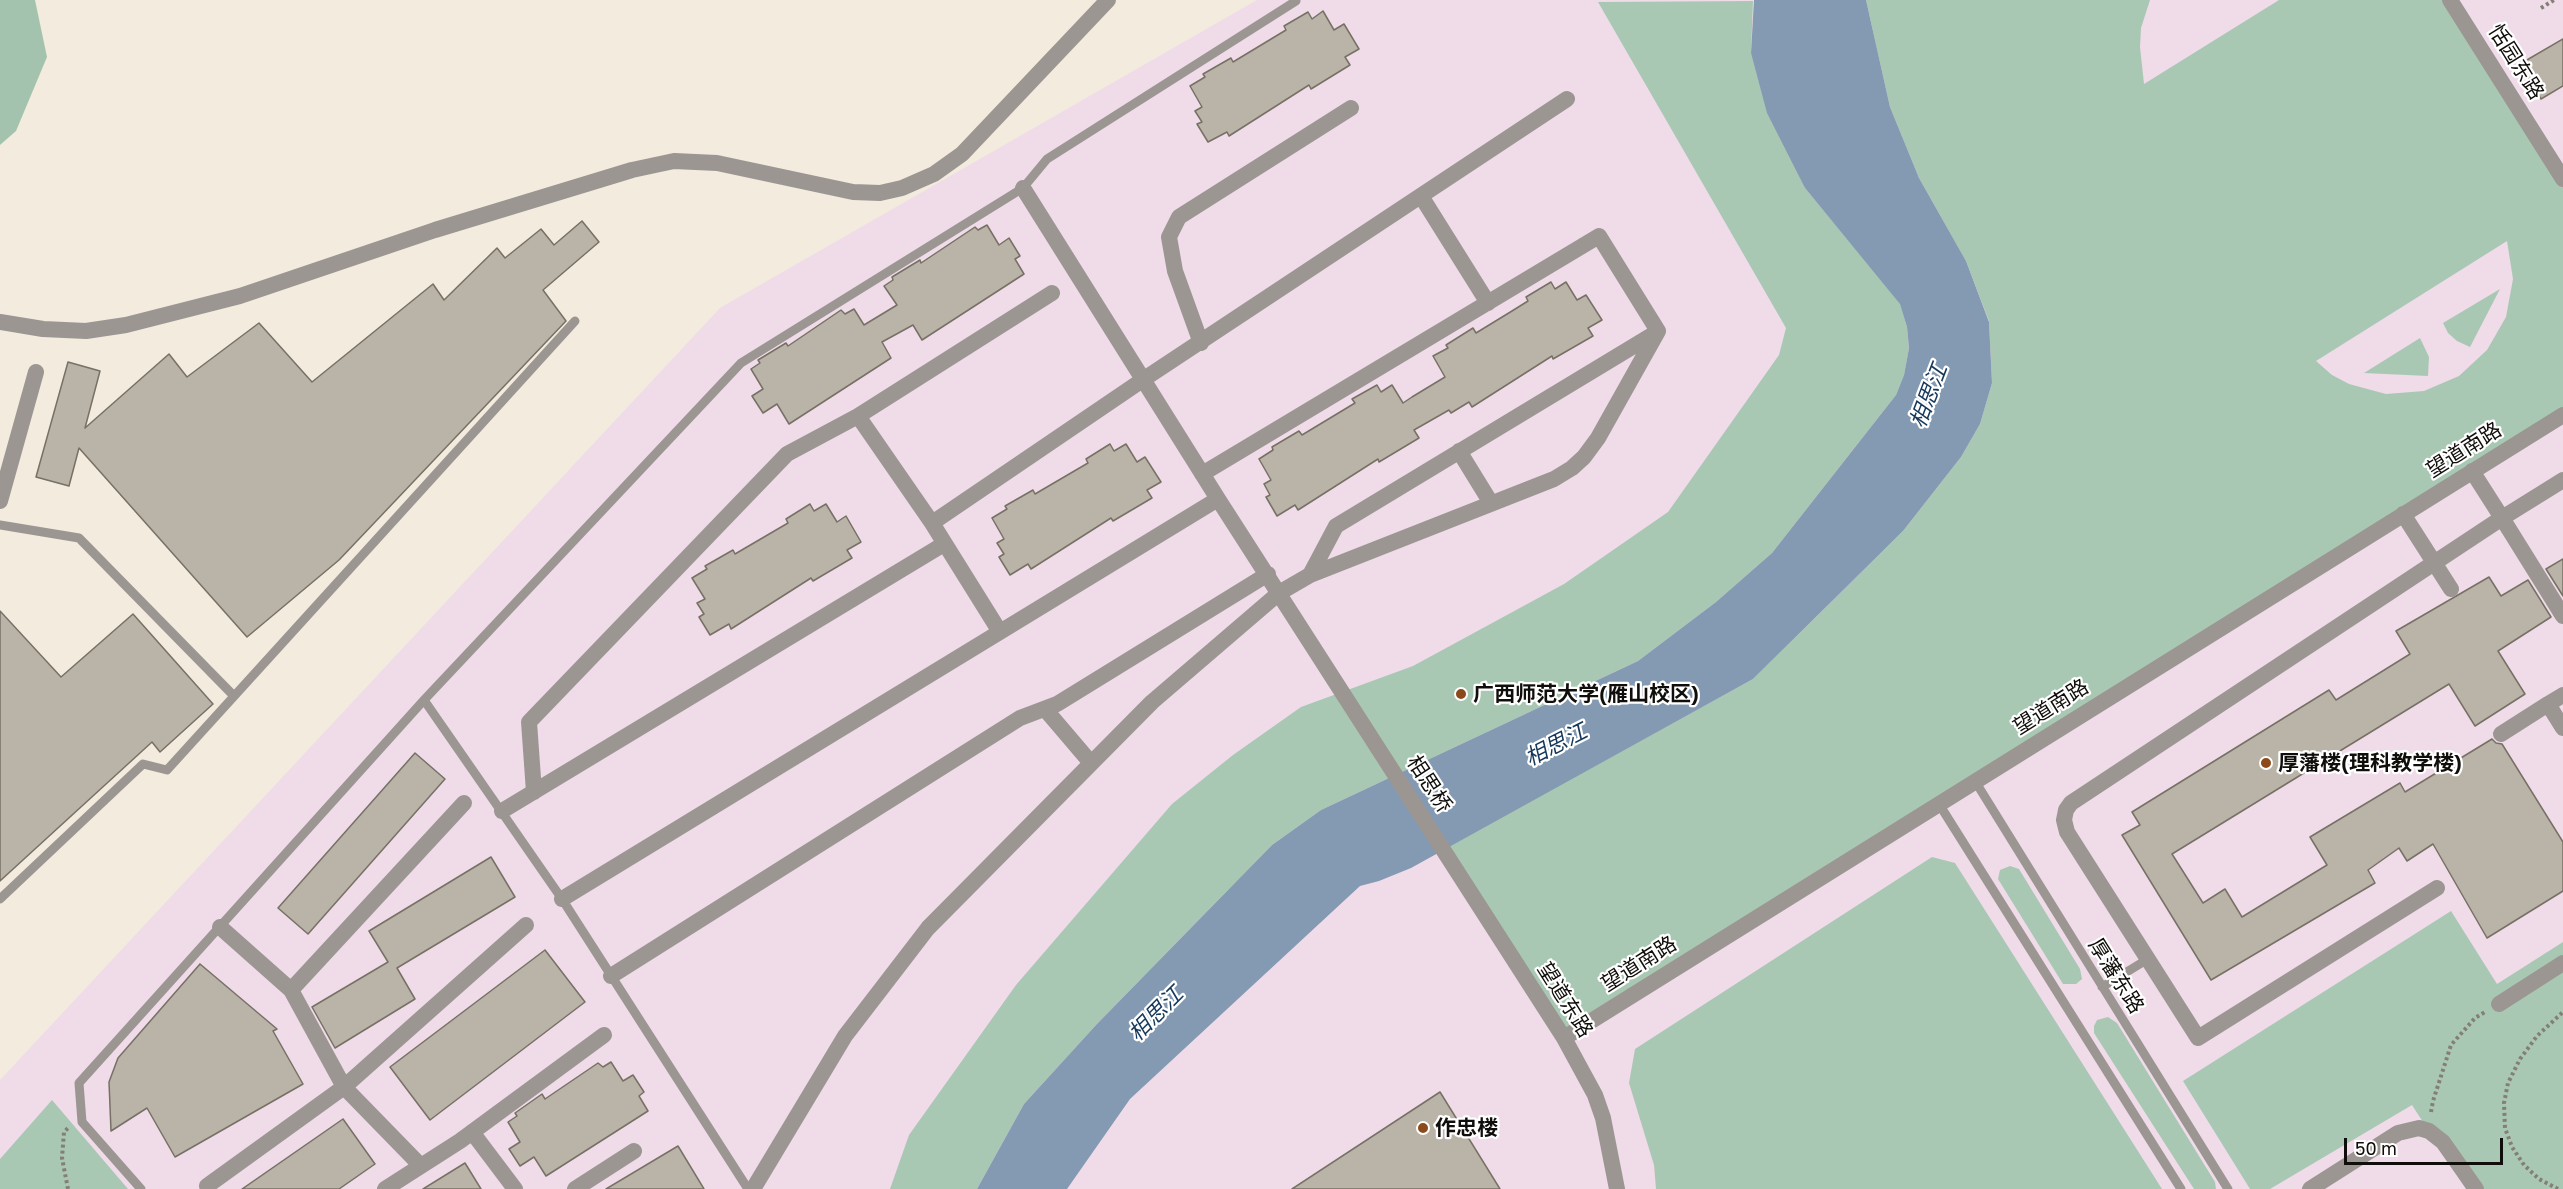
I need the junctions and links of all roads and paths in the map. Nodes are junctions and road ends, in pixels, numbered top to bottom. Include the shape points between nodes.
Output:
1 (1108, 0) edge
2 (2450, 0) edge
3 (2554, 0) edge
4 (1296, 1) edge
5 (2541, 8) dead end
6 (1567, 99) dead end
7 (1351, 108) dead end
8 (2563, 179) edge
9 (1023, 188) junction
10 (1421, 196) junction
11 (1052, 292) dead end
12 (1488, 303) junction
13 (575, 321) dead end
14 (0, 322) edge
15 (1658, 331) junction
16 (1201, 343) junction
17 (36, 372) dead end
18 (1144, 379) junction
19 (2563, 414) edge
20 (858, 416) junction
21 (1459, 451) junction
22 (2472, 471) junction
23 (1202, 474) junction
24 (2563, 480) edge
25 (1218, 499) junction
26 (0, 501) edge
27 (1491, 504) junction
28 (2403, 514) junction
29 (2502, 518) junction
30 (932, 524) junction
31 (0, 525) edge
32 (944, 544) junction
33 (2433, 562) junction
34 (1268, 574) junction
35 (1310, 575) junction
36 (2451, 589) dead end
37 (1279, 593) junction
38 (2563, 616) edge
39 (1000, 632) junction
40 (2563, 695) edge
41 (234, 696) junction
42 (424, 700) junction
43 (2548, 704) junction
44 (1045, 709) junction
45 (2563, 728) edge
46 (2501, 734) dead end
47 (1091, 763) junction
48 (1975, 781) junction
49 (534, 792) junction
50 (464, 803) dead end
51 (1939, 804) junction
52 (502, 812) junction
53 (1443, 849) joint
54 (2437, 888) dead end
55 (0, 899) edge
56 (562, 899) junction
57 (526, 925) dead end
58 (220, 927) junction
59 (2148, 959) junction
60 (2563, 963) edge
61 (611, 976) junction
62 (2102, 987) junction
63 (291, 990) junction
64 (2499, 1004) joint
65 (2563, 1012) edge
66 (604, 1035) dead end
67 (1563, 1038) junction
68 (344, 1087) junction
69 (81, 1116) junction
70 (2424, 1130) junction
71 (471, 1132) junction
72 (634, 1151) dead end
73 (421, 1166) junction
74 (207, 1185) dead end
75 (68, 1189) edge
76 (141, 1189) edge
77 (385, 1189) edge
78 (515, 1189) edge
79 (575, 1189) edge
80 (748, 1189) edge
81 (753, 1189) edge
82 (1617, 1189) edge
83 (2181, 1189) edge
84 (2228, 1189) edge
85 (2310, 1189) edge
86 (2476, 1189) edge
87 (2558, 1189) edge

1 - 14 street via 962,154 934,174 902,188 880,193 853,192 717,163 674,161 632,170 435,230 240,296 126,325 86,331
2 - 8 street, 恬园东路
3 - 5 path
4 - 9 lane via 1047,159
6 - 10 street
7 - 16 street via 1179,218 1169,237 1175,271
9 - 18 street, 相思桥
9 - 42 lane via 741,363
10 - 12 street
10 - 16 street
11 - 20 street
12 - 15 street via 1599,236
12 - 23 street
13 - 41 lane
15 - 21 street
15 - 27 street via 1584,457 1554,478
16 - 18 street
17 - 26 street
18 - 23 street, 相思桥
18 - 30 street
19 - 22 street, 望道南路
20 - 30 street
20 - 49 street via 787,454 529,722
21 - 27 street
21 - 35 street via 1336,525
22 - 28 street, 望道南路
22 - 29 street
23 - 25 street, 相思桥
24 - 29 street
25 - 34 street, 相思桥
25 - 39 street
27 - 35 street
28 - 33 street
28 - 48 street, 望道南路
29 - 33 street
29 - 38 street
30 - 32 street
31 - 41 lane via 79,538
32 - 39 street
32 - 49 street
33 - 36 street
33 - 59 street via 2066,810 2067,832
34 - 37 street, 相思桥
34 - 44 street
35 - 37 street
37 - 47 street via 1193,664
37 - 53 street, 相思桥
39 - 56 street
40 - 43 street
41 - 55 lane via 167,770 143,764
42 - 52 lane
42 - 58 lane
43 - 45 street
43 - 46 street
44 - 47 street
44 - 61 street via 1020,718
47 - 81 street via 928,928 886,980 845,1036
48 - 51 street, 望道南路
48 - 62 lane, 厚藩东路
49 - 52 street
50 - 63 street
51 - 67 street, 望道南路
51 - 83 lane
52 - 56 lane
53 - 67 street, 望道东路
54 - 59 street via 2198,1038
56 - 61 lane
57 - 68 street
58 - 63 street
58 - 69 lane via 79,1083
59 - 62 lane
60 - 64 street
61 - 80 lane
62 - 84 lane, 厚藩东路
63 - 68 street
64 - 70 path via 2475,1018 2451,1045
65 - 87 path via 2520,1059 2508,1083 2504,1103 2505,1128 2512,1147 2539,1179
66 - 71 street
67 - 82 street, 望道东路 via 1595,1095
68 - 73 street
68 - 74 street
69 - 75 path via 64,1132 62,1158
69 - 76 lane via 82,1122
70 - 85 street via 2398,1133
70 - 86 street via 2449,1149
71 - 73 street
71 - 78 street
72 - 79 street
73 - 77 street

